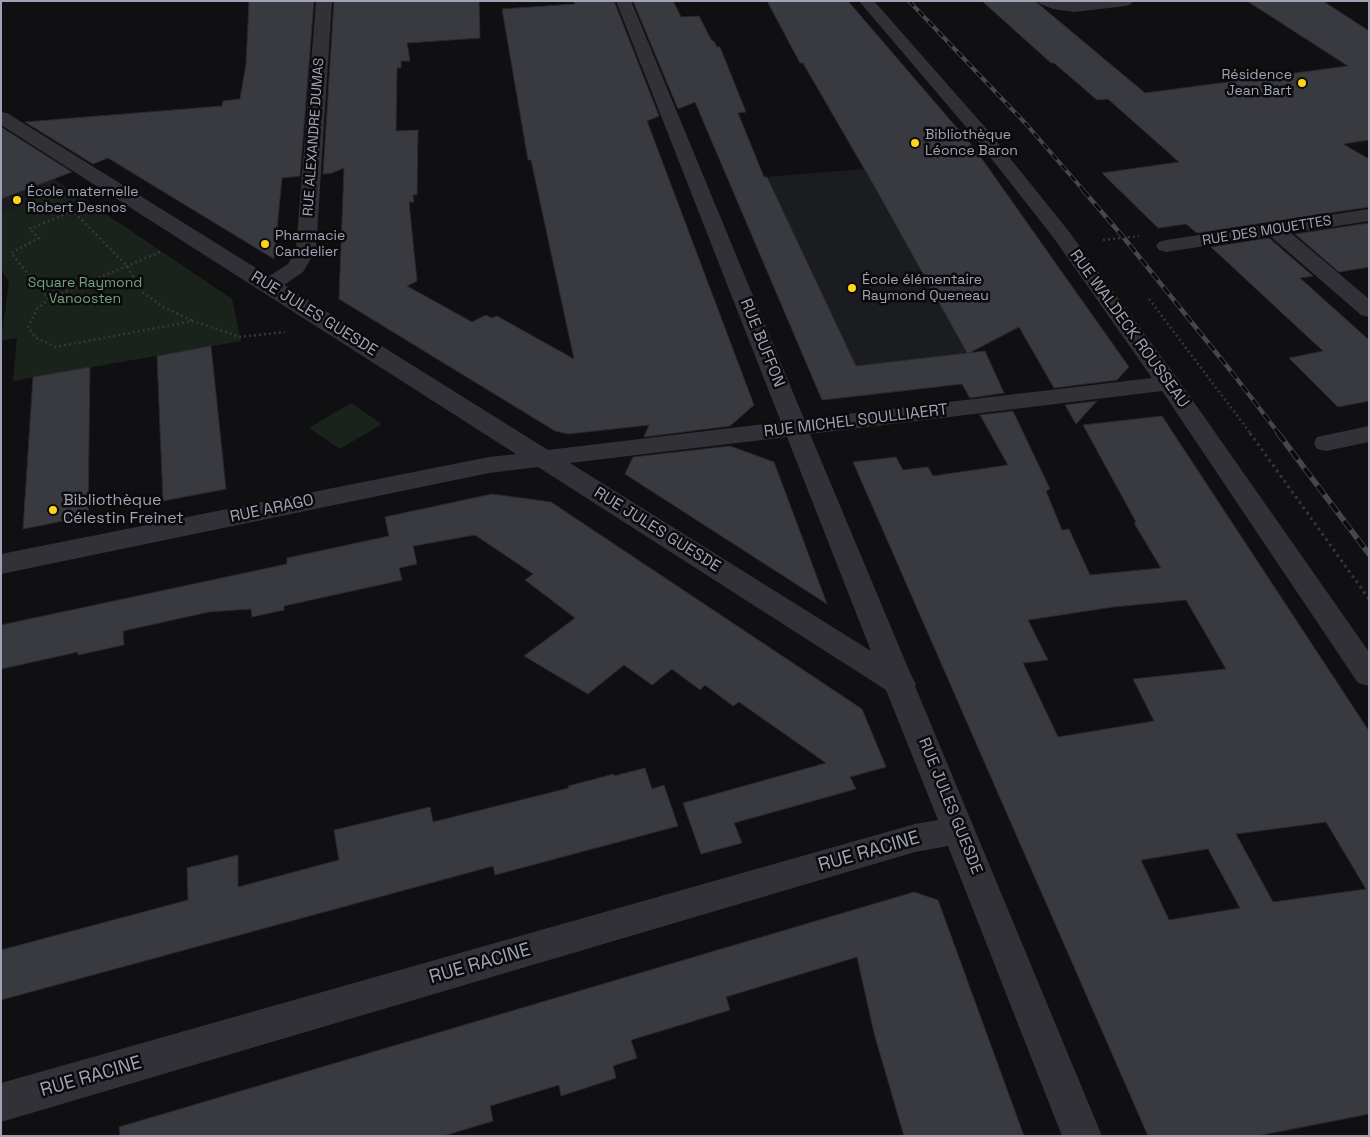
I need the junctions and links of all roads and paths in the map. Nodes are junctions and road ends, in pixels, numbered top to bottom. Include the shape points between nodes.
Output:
1 (324, 1) edge
2 (623, 1) edge
3 (866, 1) edge
4 (1045, 1) edge
5 (1126, 1) edge
6 (1, 117) edge
7 (1369, 215) edge
8 (1274, 230) junction
9 (194, 238) junction
10 (1102, 240) dead end
11 (1166, 246) dead end
12 (1108, 248) dead end
13 (127, 266) junction
14 (268, 285) junction
15 (1144, 293) dead end
16 (49, 298) junction
17 (1369, 310) edge
18 (317, 316) junction
19 (194, 321) junction
20 (1169, 383) junction
21 (797, 428) junction
22 (1369, 434) edge
23 (1326, 443) dead end
24 (543, 459) junction
25 (1, 564) edge
26 (1369, 599) edge
27 (1369, 675) edge
28 (901, 684) junction
29 (959, 830) junction
30 (1, 1103) edge
31 (1082, 1136) edge

1 - 14 street, RUE ALEXANDRE DUMAS via 306,250 296,268
2 - 21 street, RUE BUFFON
3 - 20 street, RUE WALDECK ROUSSEAU via 1004,161
4 - 5 street via 1074,7
6 - 9 street, RUE JULES GUESDE
7 - 8 street, RUE DES MOUETTES
8 - 11 street, RUE DES MOUETTES
8 - 17 street
9 - 13 path
9 - 14 street, RUE JULES GUESDE
10 - 12 path
13 - 16 path
13 - 16 path via 73,211 29,229 38,238 11,253
13 - 19 path via 141,291 165,308
14 - 18 street, RUE JULES GUESDE
15 - 26 path via 1228,402
16 - 19 path via 37,310 28,327 36,338 56,346
18 - 19 path via 285,332 240,337
18 - 24 street, RUE JULES GUESDE
20 - 21 street, RUE MICHEL SOULLIAERT
20 - 27 street, RUE WALDECK ROUSSEAU
21 - 24 street, RUE MICHEL SOULLIAERT
21 - 28 street, RUE BUFFON
22 - 23 street
24 - 25 street, RUE ARAGO via 489,464
24 - 28 street, RUE JULES GUESDE
28 - 29 street, RUE JULES GUESDE
29 - 30 street, RUE RACINE via 915,838
29 - 31 street, RUE JULES GUESDE

